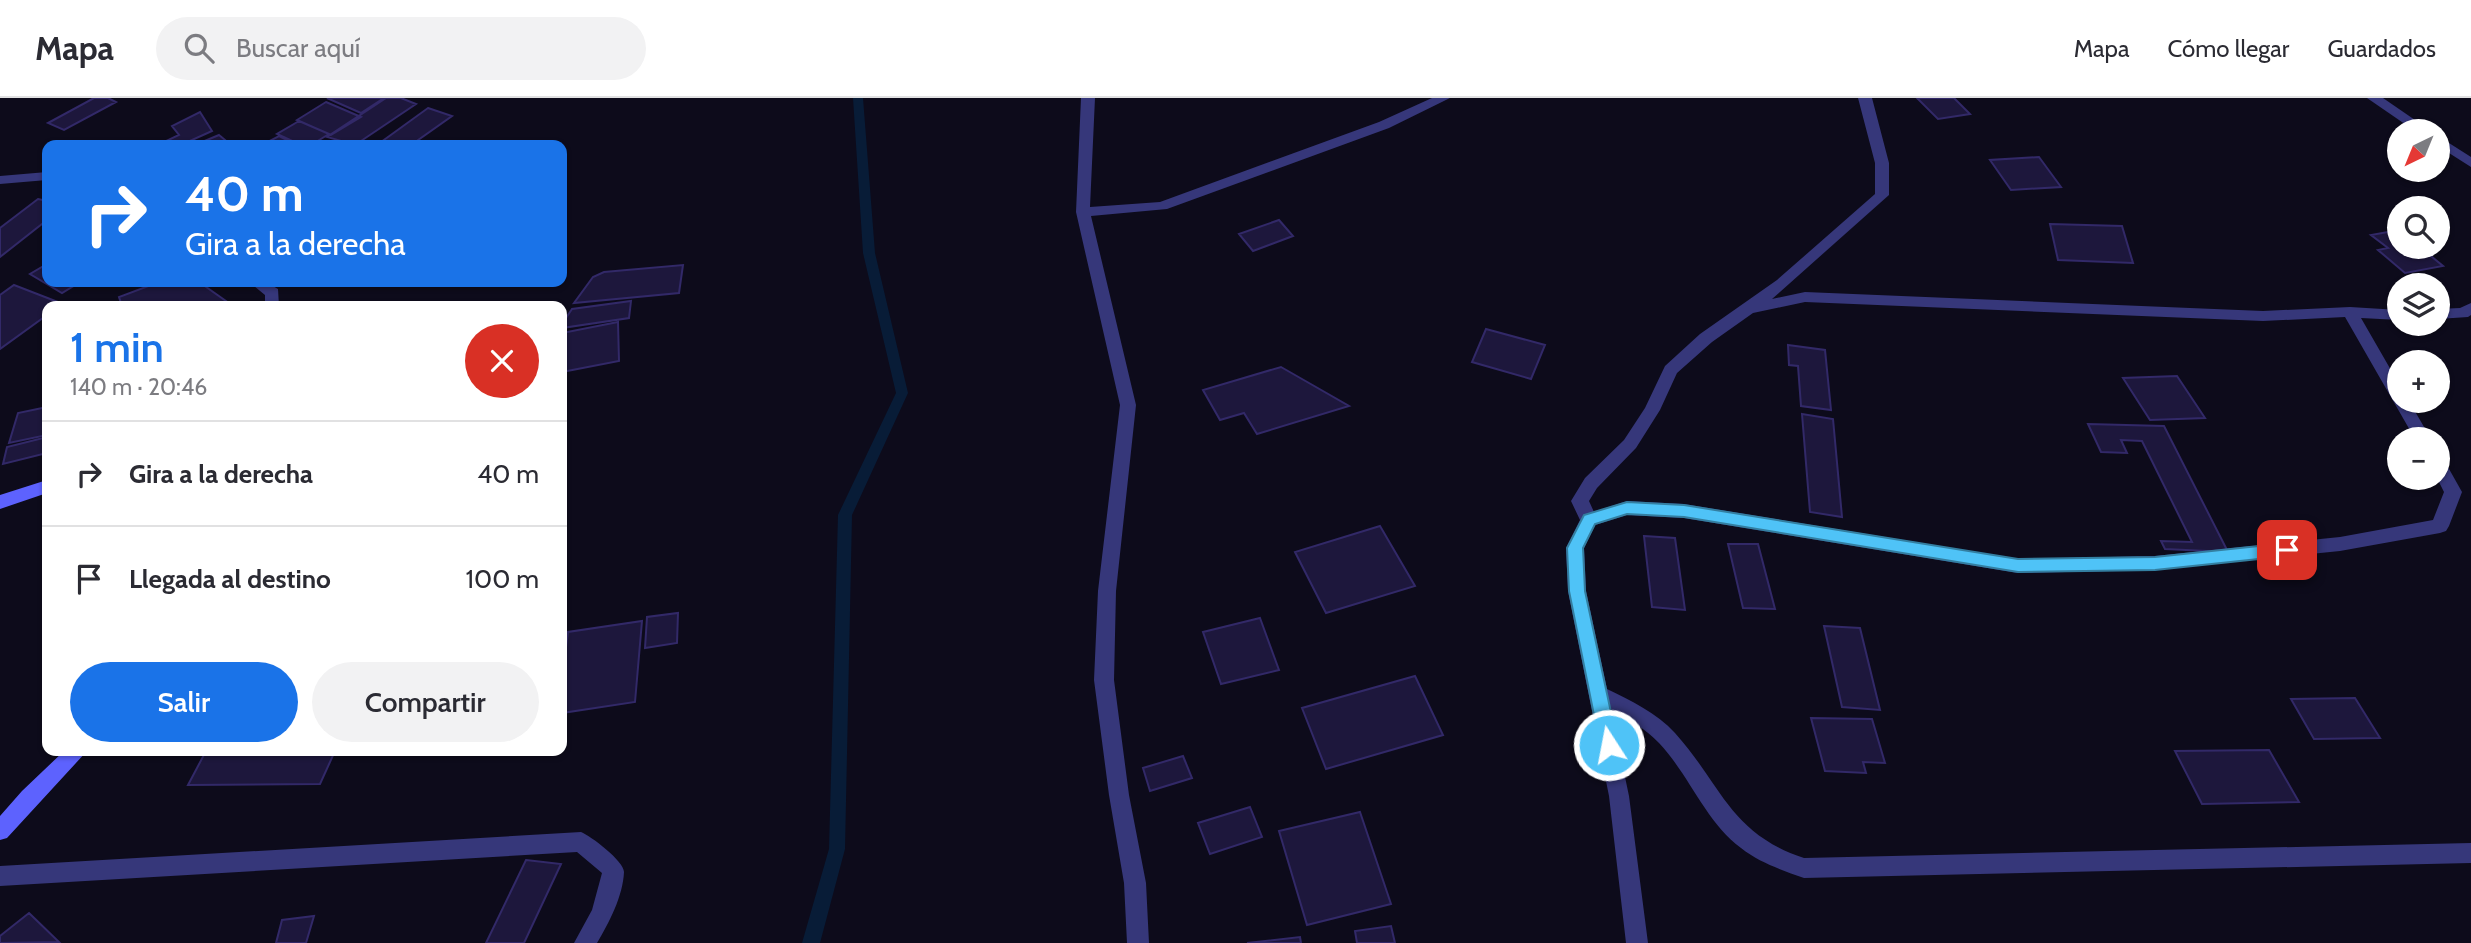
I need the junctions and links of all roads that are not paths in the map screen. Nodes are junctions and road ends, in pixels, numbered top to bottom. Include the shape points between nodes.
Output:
1 (1088, 98) edge
2 (1443, 98) edge
3 (1865, 98) edge
4 (2374, 98) edge
5 (2406, 119) edge
6 (2450, 148) edge
7 (2471, 163) edge
8 (42, 176) edge
9 (0, 180) edge
10 (1083, 212) junction
11 (264, 287) edge
12 (273, 301) edge
13 (2471, 308) edge
14 (1748, 309) junction
15 (2350, 312) junction
16 (2387, 314) edge
17 (2450, 314) edge
18 (2387, 376) edge
19 (2450, 487) edge
20 (42, 488) edge
21 (0, 502) edge
22 (1589, 520) junction
23 (1599, 694) junction
24 (72, 756) edge
25 (0, 831) edge
26 (2471, 853) edge
27 (0, 876) edge
28 (585, 943) edge
29 (1138, 943) edge
30 (1637, 943) edge

1 - 10 street
2 - 10 street via 1384,125 1163,206
3 - 14 street via 1882,163 1882,195
4 - 5 street
6 - 7 street
8 - 9 street
10 - 29 street via 1128,405 1107,591 1104,680 1135,883
11 - 12 street via 274,293
13 - 17 street
14 - 15 street via 1805,297 2263,316
14 - 22 street via 1671,370 1630,444 1591,483 1580,501
15 - 16 street
15 - 18 street
19 - 22 street via 2453,492 2440,526 2340,544 2155,563 2018,566 1684,511 1627,508
20 - 21 main road
22 - 23 street via 1575,548 1577,591
23 - 26 street via 1664,735 1743,839 1763,853 1804,868
23 - 30 street via 1619,796
24 - 25 main road
27 - 28 street via 581,842 614,870 602,914

